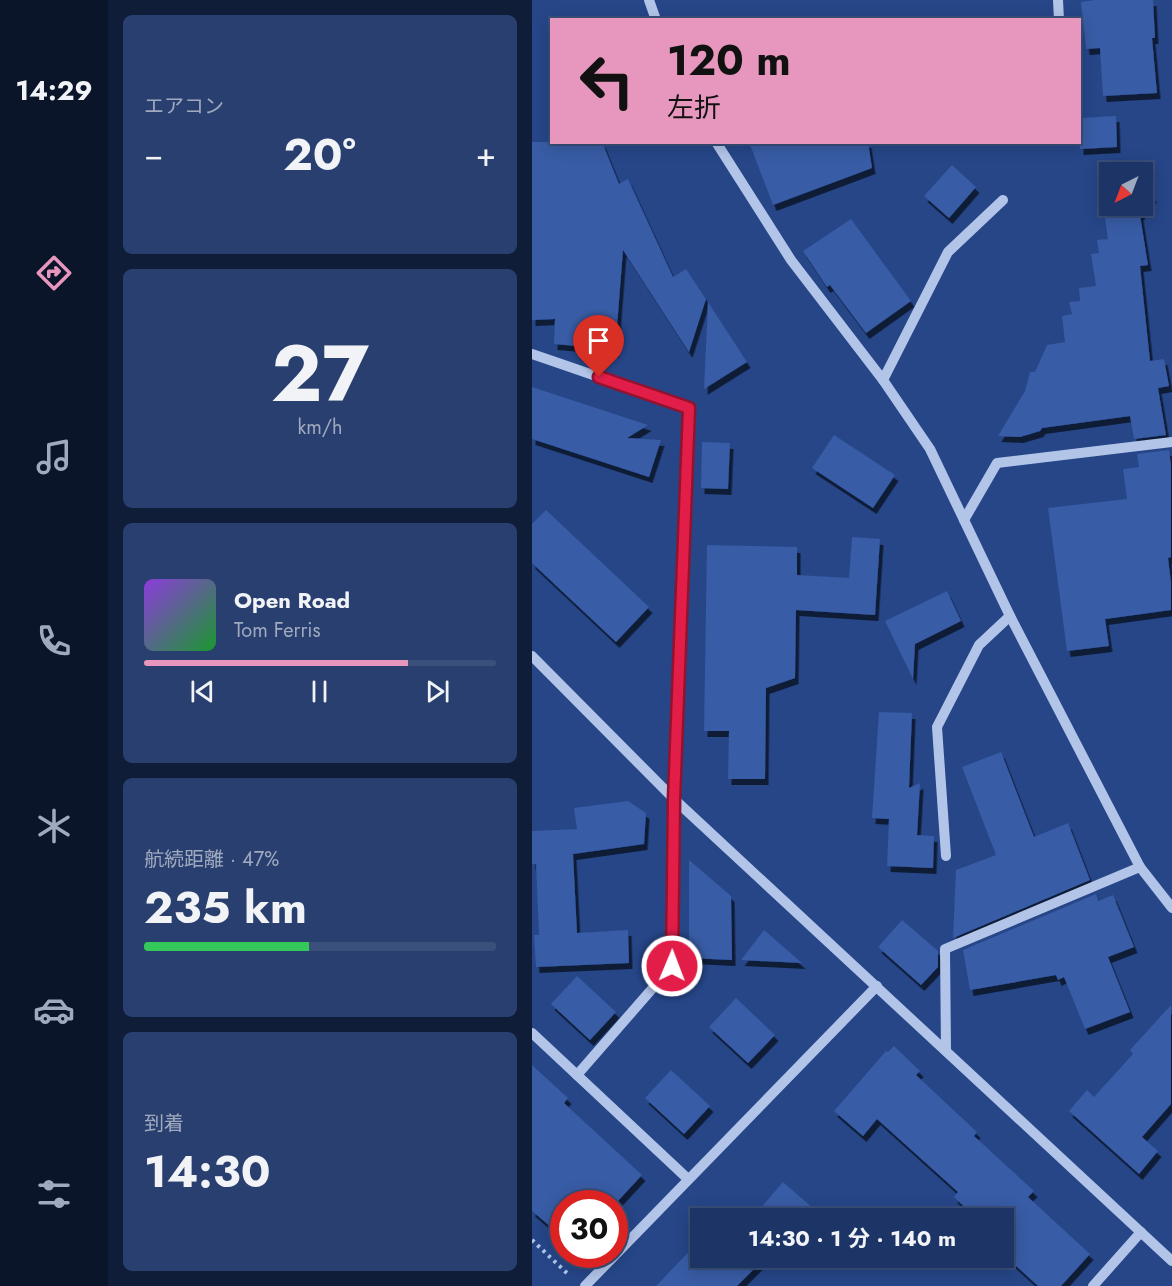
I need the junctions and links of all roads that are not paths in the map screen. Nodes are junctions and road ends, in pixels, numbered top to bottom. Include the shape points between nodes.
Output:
1 (649, 0) edge
2 (1058, 0) edge
3 (655, 18) edge
4 (1059, 18) edge
5 (717, 144) edge
6 (1003, 200) dead end
7 (532, 354) edge
8 (883, 380) junction
9 (1171, 442) edge
10 (964, 520) junction
11 (1010, 616) junction
12 (532, 656) edge
13 (674, 799) junction
14 (946, 856) dead end
15 (1140, 867) junction
16 (1171, 908) edge
17 (877, 986) junction
18 (532, 1033) edge
19 (946, 1050) junction
20 (577, 1075) junction
21 (688, 1179) junction
22 (1141, 1232) junction
23 (1171, 1261) edge
24 (585, 1286) edge
25 (1093, 1286) edge

1 - 3 street
2 - 4 street
5 - 8 street via 791,260
6 - 8 street via 948,252
7 - 13 street via 689,408
8 - 10 street via 930,449
9 - 10 street via 997,464
10 - 11 street
11 - 14 street via 979,645 937,727
11 - 15 street
12 - 13 street
13 - 17 street
13 - 20 street via 672,966
15 - 16 street
15 - 19 street via 945,949
17 - 19 street
17 - 21 street
18 - 20 street
19 - 22 street
20 - 21 street
21 - 24 street
22 - 23 street
22 - 25 street

